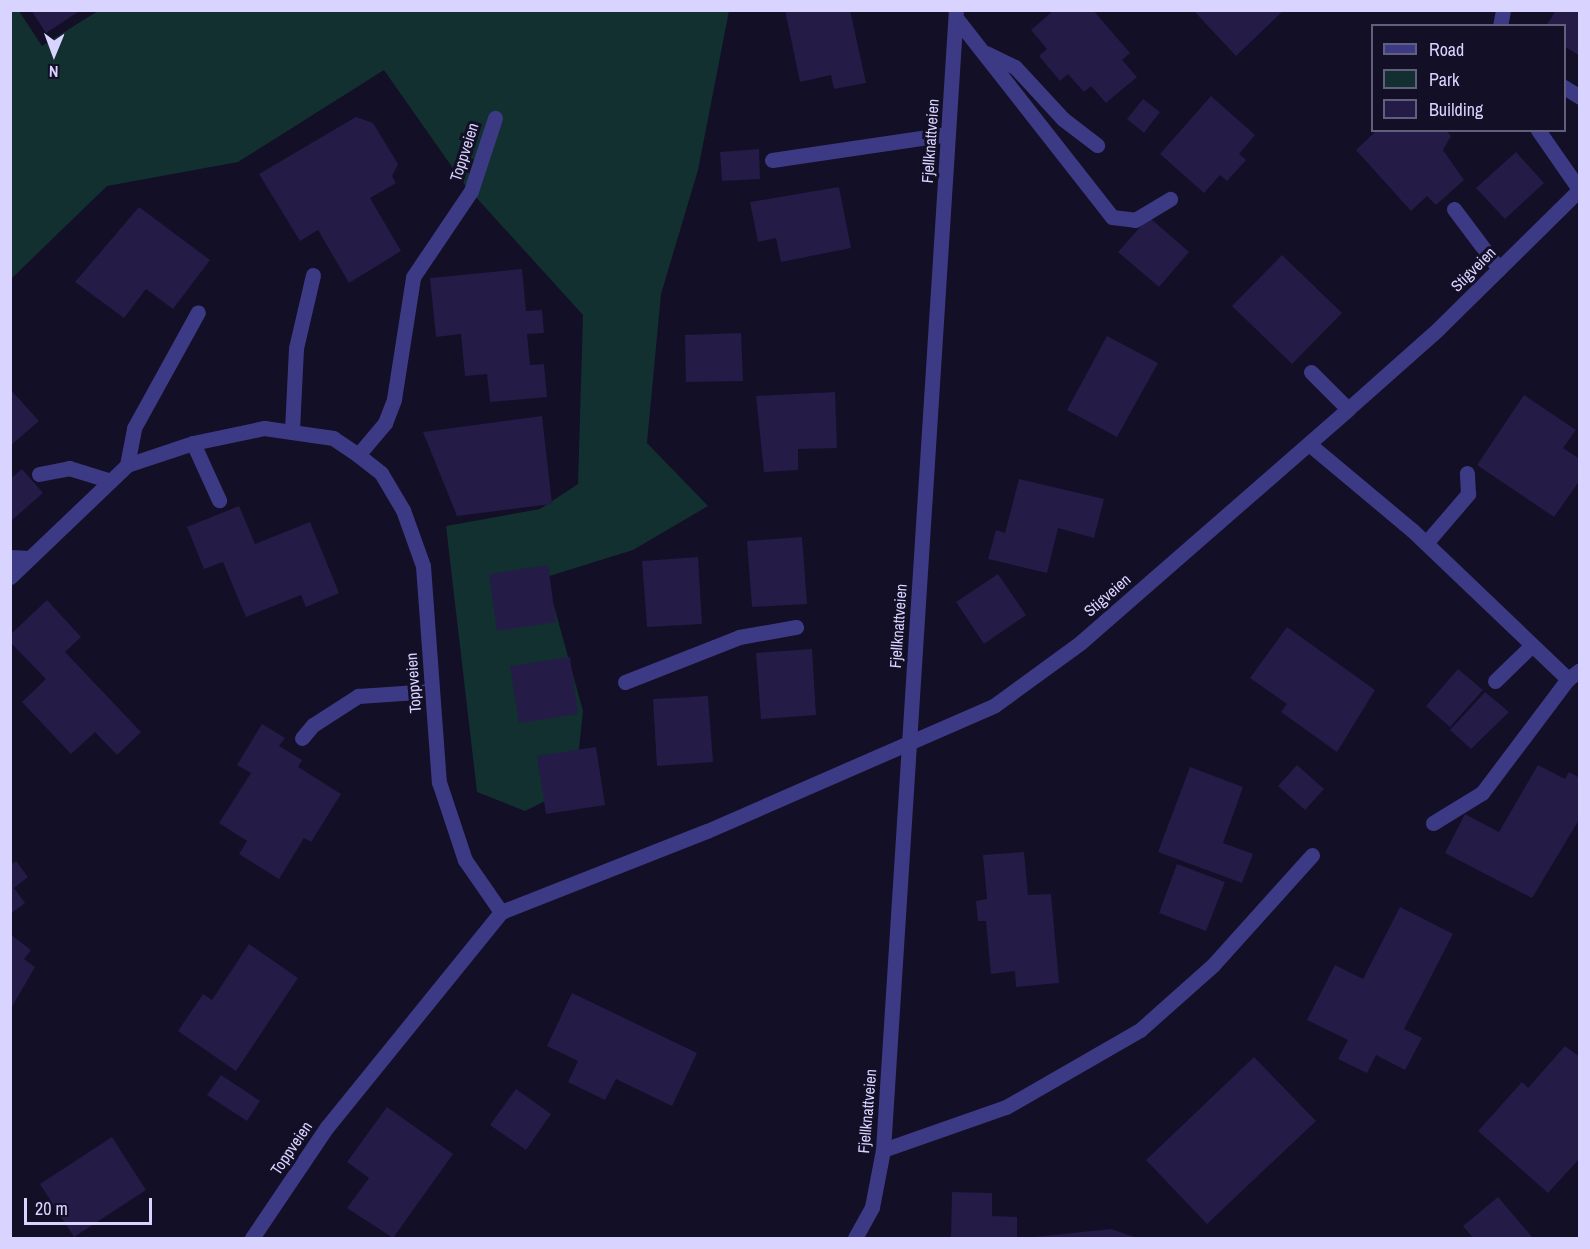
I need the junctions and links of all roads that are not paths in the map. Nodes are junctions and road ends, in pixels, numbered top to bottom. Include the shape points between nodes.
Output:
1 (956, 14) edge
2 (981, 50) junction
3 (1566, 88) edge
4 (1580, 97) edge
5 (495, 118) dead end
6 (1539, 132) edge
7 (948, 134) junction
8 (1097, 145) dead end
9 (772, 160) dead end
10 (1579, 189) edge
11 (1170, 199) dead end
12 (1454, 209) dead end
13 (1499, 269) junction
14 (313, 275) dead end
15 (198, 312) dead end
16 (1311, 372) dead end
17 (1348, 409) junction
18 (292, 430) junction
19 (193, 443) junction
20 (1309, 444) junction
21 (358, 455) junction
22 (127, 465) junction
23 (1467, 473) dead end
24 (39, 474) dead end
25 (108, 480) junction
26 (219, 500) dead end
27 (1426, 543) junction
28 (10, 556) edge
29 (29, 558) junction
30 (10, 577) edge
31 (796, 627) dead end
32 (1531, 646) junction
33 (1574, 675) edge
34 (1495, 681) dead end
35 (625, 682) dead end
36 (432, 691) junction
37 (302, 738) dead end
38 (909, 744) junction
39 (1433, 823) dead end
40 (1312, 855) dead end
41 (501, 912) junction
42 (883, 1150) junction
43 (252, 1239) edge
44 (855, 1239) edge

1 - 2 street
1 - 7 street, Fjellknattveien
2 - 8 street via 1015,67 1063,119
2 - 11 street via 1112,217 1135,220
3 - 4 street
5 - 21 street, Toppveien via 471,191 413,276 394,399 385,423
6 - 10 street
7 - 9 street
7 - 38 street, Fjellknattveien
10 - 13 street, Stigveien
12 - 13 street
13 - 17 street, Stigveien
14 - 18 street via 296,348
15 - 22 street via 134,428
16 - 17 street
17 - 20 street, Stigveien
18 - 19 street, Toppveien via 264,428
18 - 21 street, Toppveien via 333,438
19 - 22 street, Toppveien
19 - 26 street
20 - 27 street
20 - 38 street, Stigveien via 1080,643 995,705
21 - 36 street, Toppveien via 381,473 403,510 423,566
22 - 25 street, Toppveien
23 - 27 street via 1468,494
24 - 25 street via 69,468
25 - 29 street, Toppveien
27 - 32 street
28 - 29 street
29 - 30 street, Toppveien
31 - 35 street via 739,637
32 - 33 street
32 - 34 street
33 - 39 street via 1482,793
36 - 37 street via 358,696
36 - 41 street, Toppveien via 439,782 465,860
38 - 41 street, Toppveien
38 - 42 street, Fjellknattveien
40 - 42 street via 1213,965 1140,1030 1006,1107
41 - 43 street, Toppveien via 327,1126
42 - 44 street, Fjellknattveien via 872,1207

